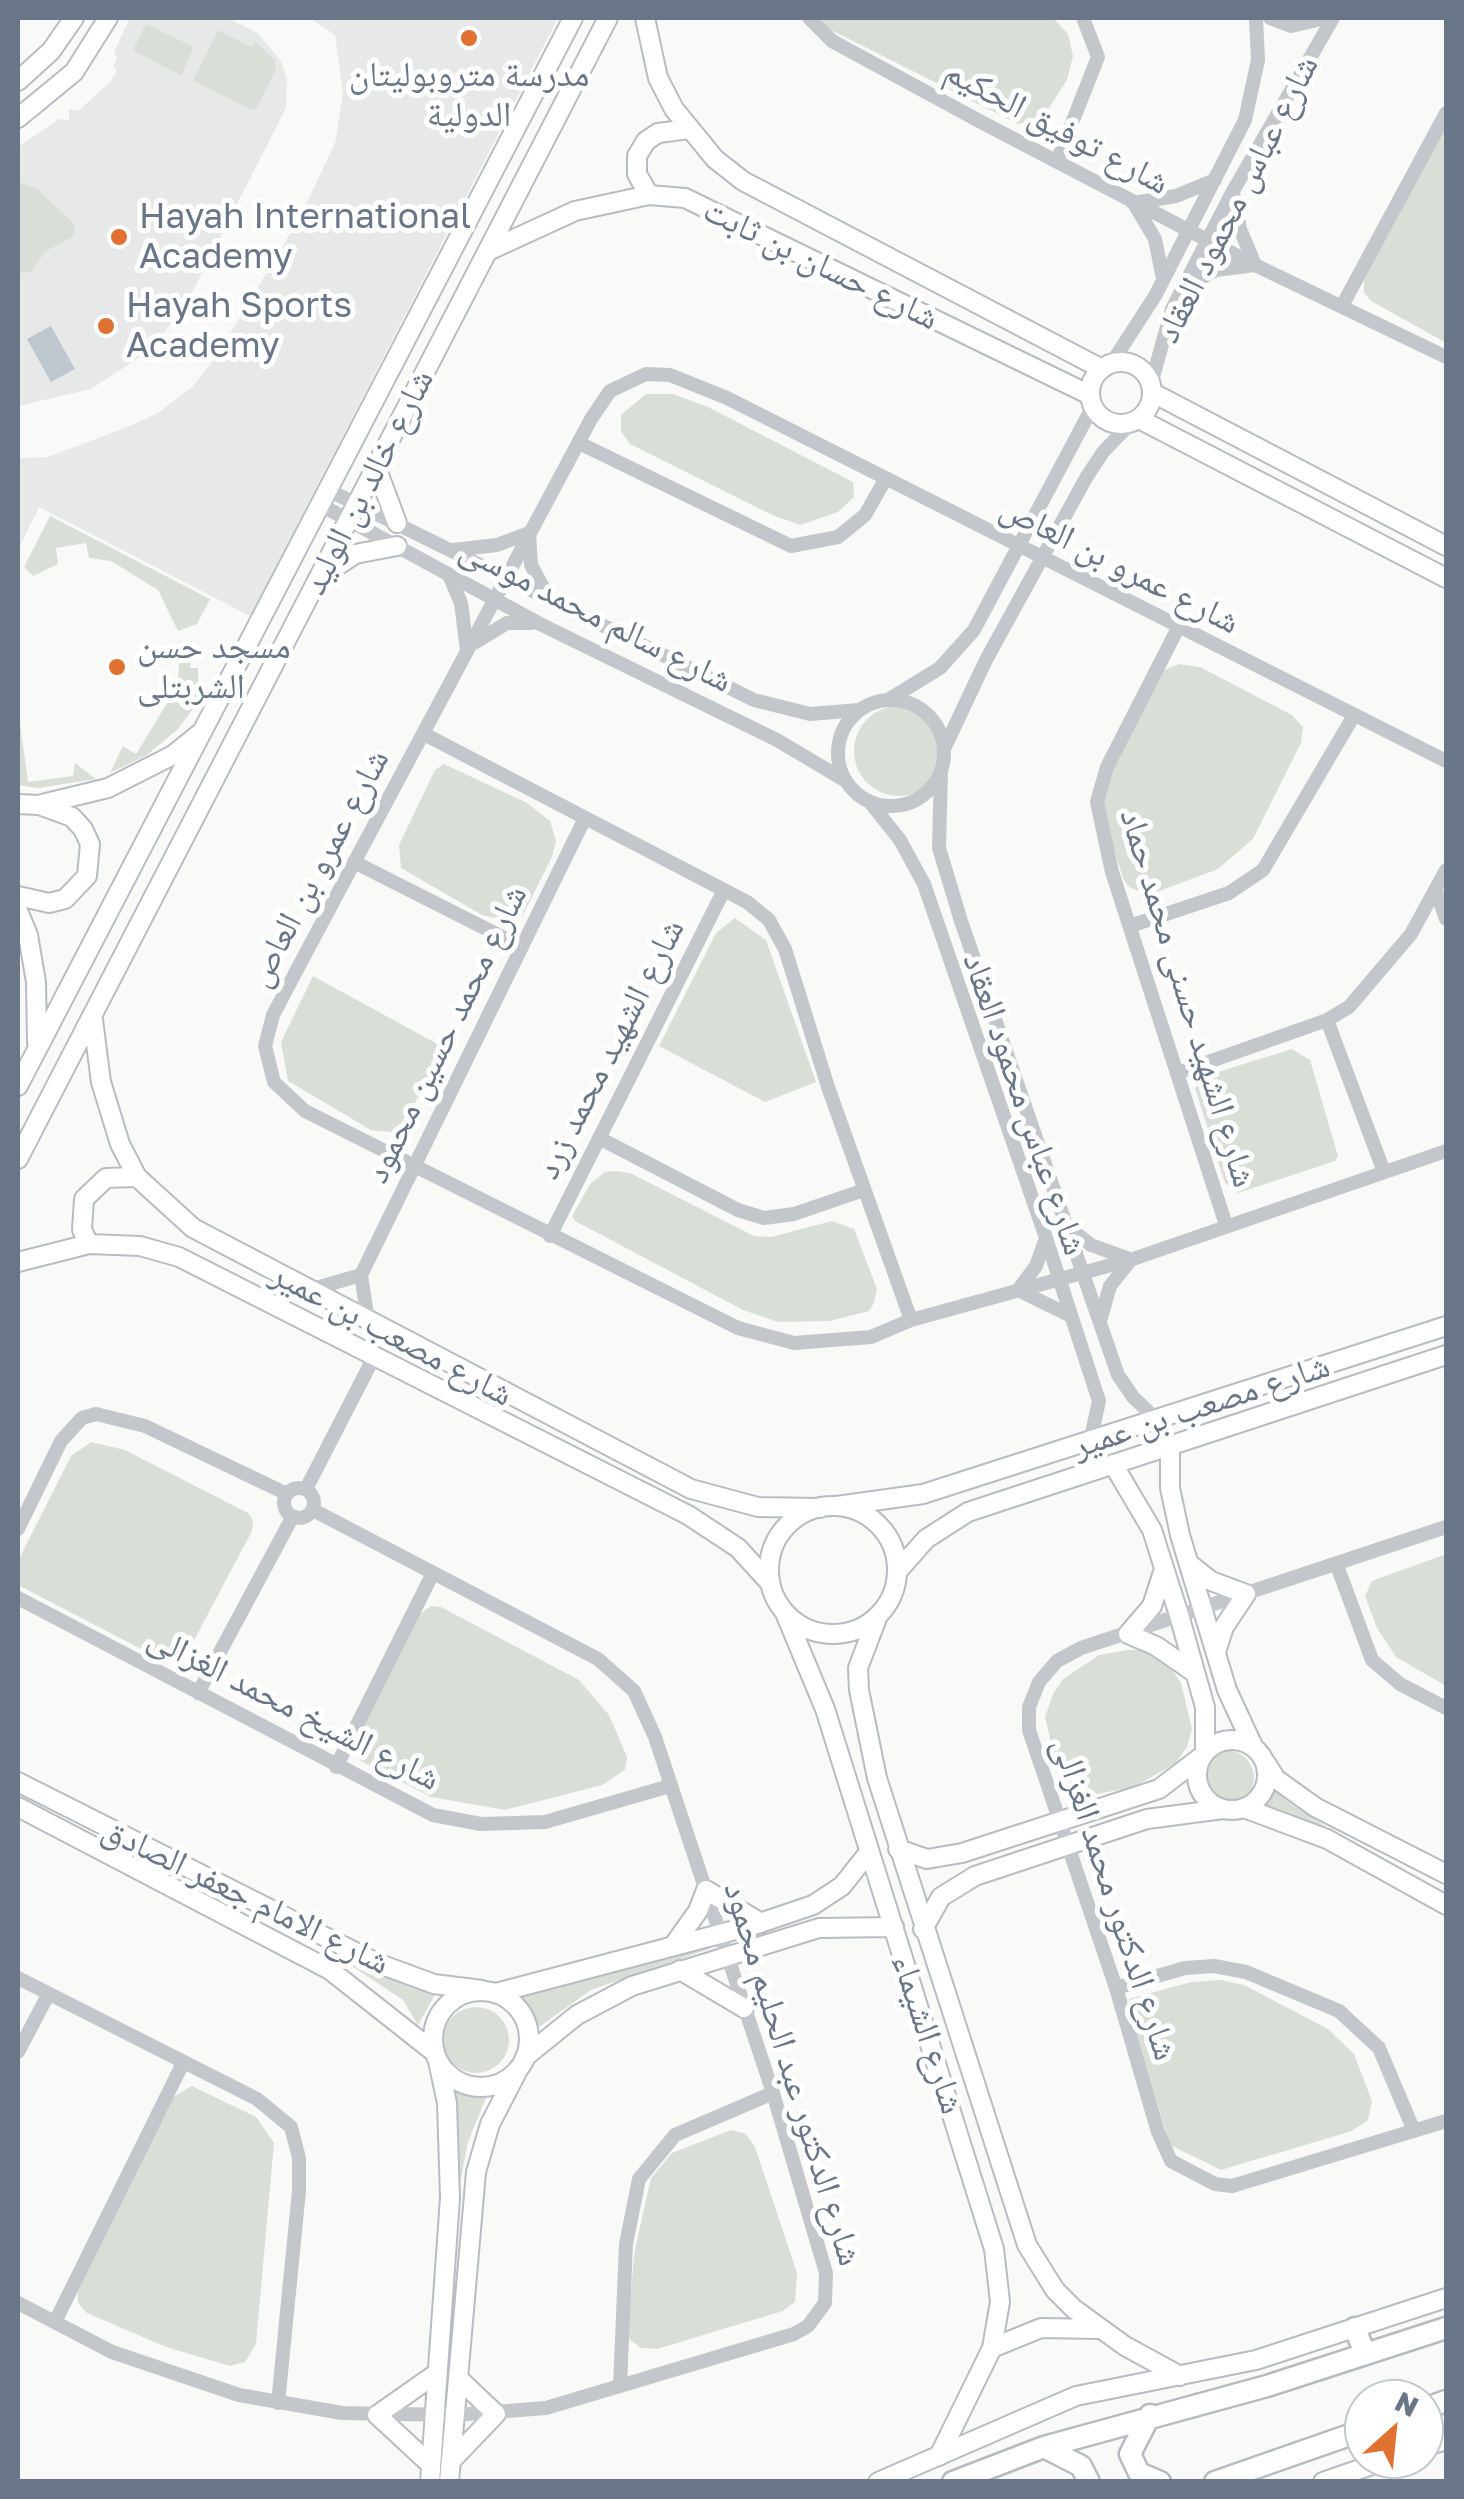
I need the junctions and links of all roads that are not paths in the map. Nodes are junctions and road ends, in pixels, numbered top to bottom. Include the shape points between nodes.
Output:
1 (74, 18) edge
2 (108, 18) edge
3 (608, 18) edge
4 (644, 18) edge
5 (809, 18) edge
6 (1084, 18) edge
7 (1256, 18) edge
8 (1270, 18) edge
9 (1329, 18) edge
10 (570, 24) edge
11 (596, 40) junction
12 (18, 81) edge
13 (1446, 113) edge
14 (18, 118) edge
15 (688, 129) junction
16 (1057, 161) junction
17 (497, 165) junction
18 (524, 179) junction
19 (1216, 180) junction
20 (1232, 191) junction
21 (649, 195) junction
22 (1133, 203) junction
23 (1190, 230) junction
24 (1209, 241) junction
25 (487, 251) junction
26 (1255, 265) junction
27 (1163, 281) junction
28 (1182, 289) junction
29 (1342, 306) junction
30 (1446, 357) edge
31 (1107, 366) junction
32 (1152, 388) junction
33 (1092, 400) junction
34 (1135, 421) junction
35 (578, 443) junction
36 (374, 464) junction
37 (885, 480) junction
38 (322, 497) junction
39 (352, 511) junction
40 (397, 523) junction
41 (529, 533) junction
42 (397, 546) junction
43 (1446, 546) edge
44 (1019, 548) junction
45 (447, 550) junction
46 (1043, 560) junction
47 (448, 574) junction
48 (321, 578) junction
49 (1446, 578) edge
50 (505, 580) junction
51 (494, 600) junction
52 (555, 606) junction
53 (540, 624) junction
54 (1178, 628) junction
55 (467, 651) junction
56 (888, 700) junction
57 (859, 710) junction
58 (1352, 716) junction
59 (204, 731) junction
60 (424, 734) junction
61 (944, 749) junction
62 (1446, 761) edge
63 (941, 770) junction
64 (846, 782) junction
65 (870, 802) junction
66 (18, 804) edge
67 (38, 805) junction
68 (584, 820) junction
69 (354, 862) junction
70 (1446, 870) edge
71 (724, 890) junction
72 (1436, 891) junction
73 (18, 896) edge
74 (18, 911) edge
75 (1446, 919) edge
76 (1130, 926) junction
77 (522, 948) junction
78 (93, 1017) junction
79 (1327, 1020) junction
80 (33, 1056) junction
81 (1180, 1072) junction
82 (18, 1086) edge
83 (599, 1138) junction
84 (1446, 1151) edge
85 (18, 1159) edge
86 (414, 1167) junction
87 (1384, 1172) junction
88 (137, 1177) junction
89 (864, 1190) junction
90 (1226, 1225) junction
91 (1068, 1227) junction
92 (550, 1236) junction
93 (1046, 1238) junction
94 (90, 1244) junction
95 (1133, 1258) junction
96 (18, 1262) edge
97 (1083, 1271) junction
98 (360, 1276) junction
99 (1059, 1278) junction
100 (308, 1290) junction
101 (1018, 1290) junction
102 (1071, 1317) junction
103 (911, 1320) junction
104 (1100, 1321) junction
105 (369, 1323) junction
106 (1446, 1326) edge
107 (375, 1356) junction
108 (1446, 1356) edge
109 (1158, 1420) junction
110 (1090, 1442) junction
111 (1170, 1446) junction
112 (1114, 1464) junction
113 (306, 1489) junction
114 (287, 1494) junction
115 (828, 1507) junction
116 (313, 1510) junction
117 (293, 1516) junction
118 (1446, 1527) edge
119 (18, 1528) edge
120 (1336, 1563) junction
121 (1191, 1566) junction
122 (897, 1572) junction
123 (1163, 1572) junction
124 (433, 1573) junction
125 (770, 1583) junction
126 (1246, 1594) junction
127 (18, 1598) edge
128 (1202, 1608) junction
129 (786, 1613) junction
130 (1180, 1616) junction
131 (876, 1618) junction
132 (1128, 1634) junction
133 (1216, 1652) junction
134 (1195, 1672) junction
135 (198, 1693) junction
136 (1446, 1708) edge
137 (1203, 1754) junction
138 (1259, 1754) junction
139 (336, 1767) junction
140 (18, 1782) edge
141 (670, 1786) junction
142 (18, 1807) edge
143 (1244, 1808) junction
144 (1223, 1809) junction
145 (1058, 1823) junction
146 (1066, 1846) junction
147 (898, 1849) junction
148 (870, 1852) junction
149 (1446, 1874) edge
150 (706, 1890) junction
151 (1446, 1904) edge
152 (762, 1923) junction
153 (894, 1927) junction
154 (923, 1929) junction
155 (722, 1934) junction
156 (673, 1947) junction
157 (729, 1956) junction
158 (680, 1970) junction
159 (18, 1978) edge
160 (1116, 1988) junction
161 (489, 1992) junction
162 (48, 1995) junction
163 (744, 2008) junction
164 (18, 2052) edge
165 (436, 2056) junction
166 (183, 2063) junction
167 (522, 2063) junction
168 (773, 2093) junction
169 (1446, 2121) edge
170 (1414, 2131) junction
171 (1014, 2212) junction
172 (988, 2222) junction
173 (1446, 2298) edge
174 (18, 2303) edge
175 (55, 2322) junction
176 (1355, 2328) junction
177 (1446, 2328) edge
178 (1098, 2329) junction
179 (992, 2348) junction
180 (1365, 2354) junction
181 (437, 2373) junction
182 (1180, 2376) junction
183 (458, 2378) junction
184 (620, 2386) junction
185 (278, 2403) junction
186 (496, 2414) junction
187 (377, 2415) junction
188 (434, 2415) junction
189 (1150, 2415) junction
190 (455, 2416) junction
191 (1344, 2437) edge
192 (1044, 2447) junction
193 (940, 2456) junction
194 (451, 2460) junction
195 (430, 2473) edge
196 (449, 2482) edge
197 (878, 2482) edge
198 (953, 2482) edge
199 (1089, 2482) edge
200 (1160, 2482) edge
201 (1215, 2482) edge

1 - 12 street
2 - 14 street via 74,72
3 - 11 street, شارع خالد بن الوليد
4 - 15 street, شارع حسان بن ثابت via 658,78
5 - 16 street, شارع توفيق الحكيم via 832,41
6 - 16 street via 1098,57
7 - 19 street, شارع عباس محمود العقاد via 1252,97
8 - 9 street via 1291,26
9 - 20 street, شارع عباس محمود العقاد
10 - 11 street
10 - 17 street, شارع خالد بن الوليد
11 - 18 street, شارع خالد بن الوليد
13 - 29 street
15 - 21 street via 658,133 637,156 637,174
15 - 31 street, شارع حسان بن ثابت via 742,181
16 - 22 street, شارع توفيق الحكيم
17 - 18 street via 508,178
17 - 38 street, شارع خالد بن الوليد
18 - 25 street, شارع خالد بن الوليد
19 - 22 street
19 - 23 street, شارع عباس محمود العقاد
20 - 24 street, شارع عباس محمود العقاد
20 - 26 street
21 - 25 street, شارع حسان بن ثابت via 575,212
21 - 33 street, شارع حسان بن ثابت via 685,198 718,212
22 - 23 street, شارع توفيق الحكيم
22 - 27 street via 1155,239
23 - 24 street, شارع توفيق الحكيم
23 - 27 street, شارع عباس محمود العقاد
24 - 26 street, شارع توفيق الحكيم
24 - 28 street, شارع عباس محمود العقاد
25 - 36 street, شارع خالد بن الوليد
26 - 28 street via 1216,270
26 - 29 street, شارع توفيق الحكيم
27 - 31 street, شارع عباس محمود العقاد
28 - 32 street, شارع عباس محمود العقاد via 1161,338
29 - 30 street, شارع توفيق الحكيم
31 - 32 street via 1135,366
31 - 33 street
32 - 34 street
32 - 43 street
33 - 34 street via 1110,422
33 - 44 street
34 - 46 street via 1095,463
34 - 49 street
35 - 37 street via 791,546 838,537 865,514
35 - 37 street, شارع عمرو بن العاص via 610,391 646,374 670,375
35 - 41 street, شارع عمرو بن العاص
36 - 39 street, شارع خالد بن الوليد
36 - 40 street
37 - 44 street, شارع عمرو بن العاص
38 - 39 street, شارع سالم محمد موسى
38 - 59 street, شارع خالد بن الوليد
39 - 40 street, شارع سالم محمد موسى
39 - 42 street, شارع سالم محمد موسى
39 - 48 street, شارع خالد بن الوليد
40 - 45 street, شارع سالم محمد موسى
41 - 45 street via 480,549
41 - 50 street, شارع عمرو بن العاص
41 - 52 street via 536,580
42 - 47 street, شارع سالم محمد موسى
42 - 48 street via 356,554
44 - 46 street, شارع عمرو بن العاص
44 - 56 street via 965,643
45 - 50 street, شارع سالم محمد موسى
46 - 54 street, شارع عمرو بن العاص
46 - 61 street
47 - 51 street, شارع سالم محمد موسى
47 - 55 street via 461,603
48 - 78 street, شارع خالد بن الوليد
50 - 51 street, شارع عمرو بن العاص
50 - 52 street, شارع سالم محمد موسى
51 - 53 street, شارع سالم محمد موسى
51 - 55 street, شارع عمرو بن العاص
52 - 57 street, شارع سالم محمد موسى via 754,700 810,714
53 - 55 street via 507,623
53 - 64 street, شارع سالم محمد موسى via 777,740
54 - 58 street, شارع عمرو بن العاص
54 - 76 street, شارع الشهيد حسنى محمد حماد via 1098,788 1102,834
55 - 60 street, شارع عمرو بن العاص
56 - 57 street
56 - 61 street via 926,713
57 - 64 street via 840,735
58 - 62 street, شارع عمرو بن العاص
58 - 76 street via 1263,870 1229,894
59 - 67 street via 132,778
59 - 80 street, شارع خالد بن الوليد
60 - 68 street
60 - 69 street, شارع عمرو بن العاص
61 - 63 street
63 - 65 street via 933,786 904,804
63 - 91 street, شارع عباس محمود العقاد via 938,826 946,875
64 - 65 street
65 - 93 street, شارع عباس محمود العقاد via 924,884
66 - 67 street
67 - 73 street via 72,817 92,860 88,876 64,899
68 - 71 street
68 - 77 street, شارع محمد حسين محمود
69 - 77 street
69 - 86 street, شارع عمرو بن العاص via 274,1015 265,1058 291,1102
70 - 72 street
71 - 83 street, شارع الشهيد محمد زرد
71 - 89 street via 759,910 785,949
72 - 75 street
72 - 79 street via 1374,982
74 - 80 street via 36,982 40,1028
76 - 81 street, شارع الشهيد حسنى محمد حماد
77 - 86 street, شارع محمد حسين محمود
78 - 85 street, شارع خالد بن الوليد
78 - 88 street, شارع مصعب بن عمير via 106,1104
79 - 81 street
79 - 87 street
80 - 82 street, شارع خالد بن الوليد
81 - 90 street, شارع الشهيد حسنى محمد حماد
83 - 89 street via 764,1218
83 - 92 street, شارع الشهيد محمد زرد
84 - 87 street, شارع عمرو بن العاص
86 - 92 street, شارع عمرو بن العاص
86 - 98 street, شارع محمد حسين محمود
87 - 90 street, شارع عمرو بن العاص
88 - 94 street via 121,1174 93,1186 80,1214
88 - 100 street, شارع مصعب بن عمير via 194,1228
89 - 103 street
90 - 95 street, شارع عمرو بن العاص
91 - 95 street via 1104,1252
91 - 97 street, شارع عباس محمود العقاد
92 - 103 street, شارع عمرو بن العاص via 773,1340 843,1342
93 - 99 street, شارع عباس محمود العقاد
93 - 101 street
94 - 96 street, شارع مصعب بن عمير
94 - 107 street, شارع مصعب بن عمير via 140,1246 180,1257
95 - 97 street, شارع عمرو بن العاص
95 - 104 street via 1110,1286
97 - 99 street, شارع عمرو بن العاص
97 - 104 street, شارع عباس محمود العقاد
98 - 100 street
98 - 105 street
99 - 101 street, شارع عمرو بن العاص
99 - 102 street, شارع عباس محمود العقاد
100 - 105 street, شارع مصعب بن عمير
101 - 102 street
101 - 103 street, شارع عمرو بن العاص
102 - 110 street, شارع عباس محمود العقاد via 1099,1401
104 - 109 street, شارع عباس محمود العقاد via 1124,1386
105 - 115 street, شارع مصعب بن عمير via 691,1490 758,1507
106 - 109 street, شارع مصعب بن عمير
107 - 113 street
107 - 125 street, شارع مصعب بن عمير via 688,1515 738,1548
108 - 111 street, شارع مصعب بن عمير
109 - 110 street, شارع مصعب بن عمير
110 - 115 street, شارع مصعب بن عمير via 923,1494
111 - 112 street, شارع مصعب بن عمير
111 - 121 street via 1173,1508
112 - 122 street, شارع مصعب بن عمير via 968,1512 926,1539
112 - 123 street via 1148,1521
113 - 114 street
113 - 116 street
114 - 117 street via 285,1507
114 - 119 street via 145,1426 96,1414 71,1427
115 - 122 street via 864,1514 885,1532
115 - 125 street via 790,1522 780,1535
116 - 117 street
116 - 124 street, شارع الدكتور عبد الحليم محمود
117 - 135 street
118 - 120 street, شارع الدكتور محمد الغزالى
120 - 126 street, شارع الدكتور محمد الغزالى
120 - 136 street via 1372,1660
121 - 126 street
121 - 128 street
122 - 131 street
123 - 130 street
123 - 132 street via 1152,1606
124 - 139 street
124 - 141 street, شارع الدكتور عبد الحليم محمود via 618,1672 647,1714
125 - 129 street
126 - 128 street, شارع الدكتور محمد الغزالى
126 - 133 street
127 - 135 street, شارع الشيخ محمد الغزالى
128 - 130 street, شارع الدكتور محمد الغزالى
128 - 133 street
129 - 131 street via 830,1634
129 - 148 street, شارع الشيماء via 816,1683
130 - 132 street, شارع الدكتور محمد الغزالى
130 - 134 street
131 - 147 street, شارع الشيماء via 861,1652 858,1690
132 - 134 street
132 - 145 street, شارع الدكتور محمد الغزالى via 1057,1661 1038,1682 1029,1730
133 - 138 street via 1236,1716
134 - 137 street via 1207,1719
135 - 139 street, شارع الشيخ محمد الغزالى
137 - 138 street via 1232,1739
137 - 144 street via 1198,1785
137 - 145 street via 1158,1789
138 - 143 street via 1264,1790
138 - 149 street via 1276,1779 1315,1807
139 - 141 street, شارع الشيخ محمد الغزالى via 433,1815 481,1824 545,1822
140 - 161 street, شارع الامام جعفر الصادق via 377,1963 434,1984
141 - 150 street, شارع الدكتور عبد الحليم محمود
142 - 165 street, شارع الامام جعفر الصادق via 330,1970
143 - 144 street
143 - 151 street via 1327,1839
144 - 146 street via 1164,1814
145 - 146 street, شارع الدكتور محمد الغزالى
145 - 147 street via 944,1858
146 - 154 street via 956,1886 941,1897
146 - 160 street, شارع الدكتور محمد الغزالى
147 - 154 street, شارع الشيماء
148 - 152 street, شارع الامام جعفر الصادق via 829,1897
148 - 153 street, شارع الشيماء
150 - 152 street
150 - 155 street, شارع الدكتور عبد الحليم محمود
150 - 156 street
152 - 155 street, شارع الامام جعفر الصادق
153 - 157 street via 819,1928
153 - 172 street, شارع الشيماء
154 - 171 street, شارع الشيماء
155 - 156 street, شارع الامام جعفر الصادق
155 - 157 street, شارع الدكتور عبد الحليم محمود
156 - 161 street, شارع الامام جعفر الصادق
157 - 158 street
157 - 163 street, شارع الدكتور عبد الحليم محمود
158 - 163 street
158 - 167 street via 602,1999 552,2032
159 - 162 street
160 - 170 street via 1214,1966 1246,1972 1339,2011 1379,2048
160 - 170 street, شارع الدكتور محمد الغزالى via 1158,2132 1171,2161 1184,2170 1232,2186
161 - 165 street via 453,1999 442,2009 432,2037
161 - 167 street via 521,2012 529,2042
162 - 164 street
162 - 166 street
163 - 168 street, شارع الدكتور عبد الحليم محمود
165 - 167 street via 461,2082 476,2086 492,2086
165 - 181 street via 447,2103 450,2180
166 - 175 street
166 - 185 street via 271,2106 296,2141 298,2191
167 - 183 street via 490,2124 476,2172
168 - 184 street via 674,2135 640,2179 624,2262
168 - 184 street, شارع الدكتور عبد الحليم محمود via 826,2273 825,2302 794,2334
169 - 170 street, شارع الدكتور محمد الغزالى
171 - 172 street
171 - 178 street, شارع الشيماء via 1039,2268
172 - 179 street, شارع الشيماء via 1000,2302
173 - 176 street
174 - 175 street, شارع الدكتور عبد الحليم محمود
175 - 185 street, شارع الدكتور عبد الحليم محمود via 172,2376
176 - 180 main road
176 - 182 street
177 - 180 main road
178 - 179 street via 1041,2328
178 - 182 street, شارع الشيماء
179 - 193 street, شارع الشيماء
180 - 189 main road
181 - 187 street
181 - 188 street
182 - 193 street via 1076,2396
183 - 186 street
183 - 190 street
184 - 186 street, شارع الدكتور عبد الحليم محمود via 546,2408
185 - 187 street, شارع الدكتور عبد الحليم محمود
186 - 190 street, شارع الدكتور عبد الحليم محمود
186 - 194 street
187 - 188 street, شارع الدكتور عبد الحليم محمود
187 - 195 street
188 - 190 street, شارع الدكتور عبد الحليم محمود
188 - 195 street
189 - 192 main road
189 - 200 main road via 1130,2454 1138,2473
190 - 194 street
191 - 201 main road
192 - 198 main road
192 - 199 main road via 1081,2466
193 - 197 street
194 - 196 street

